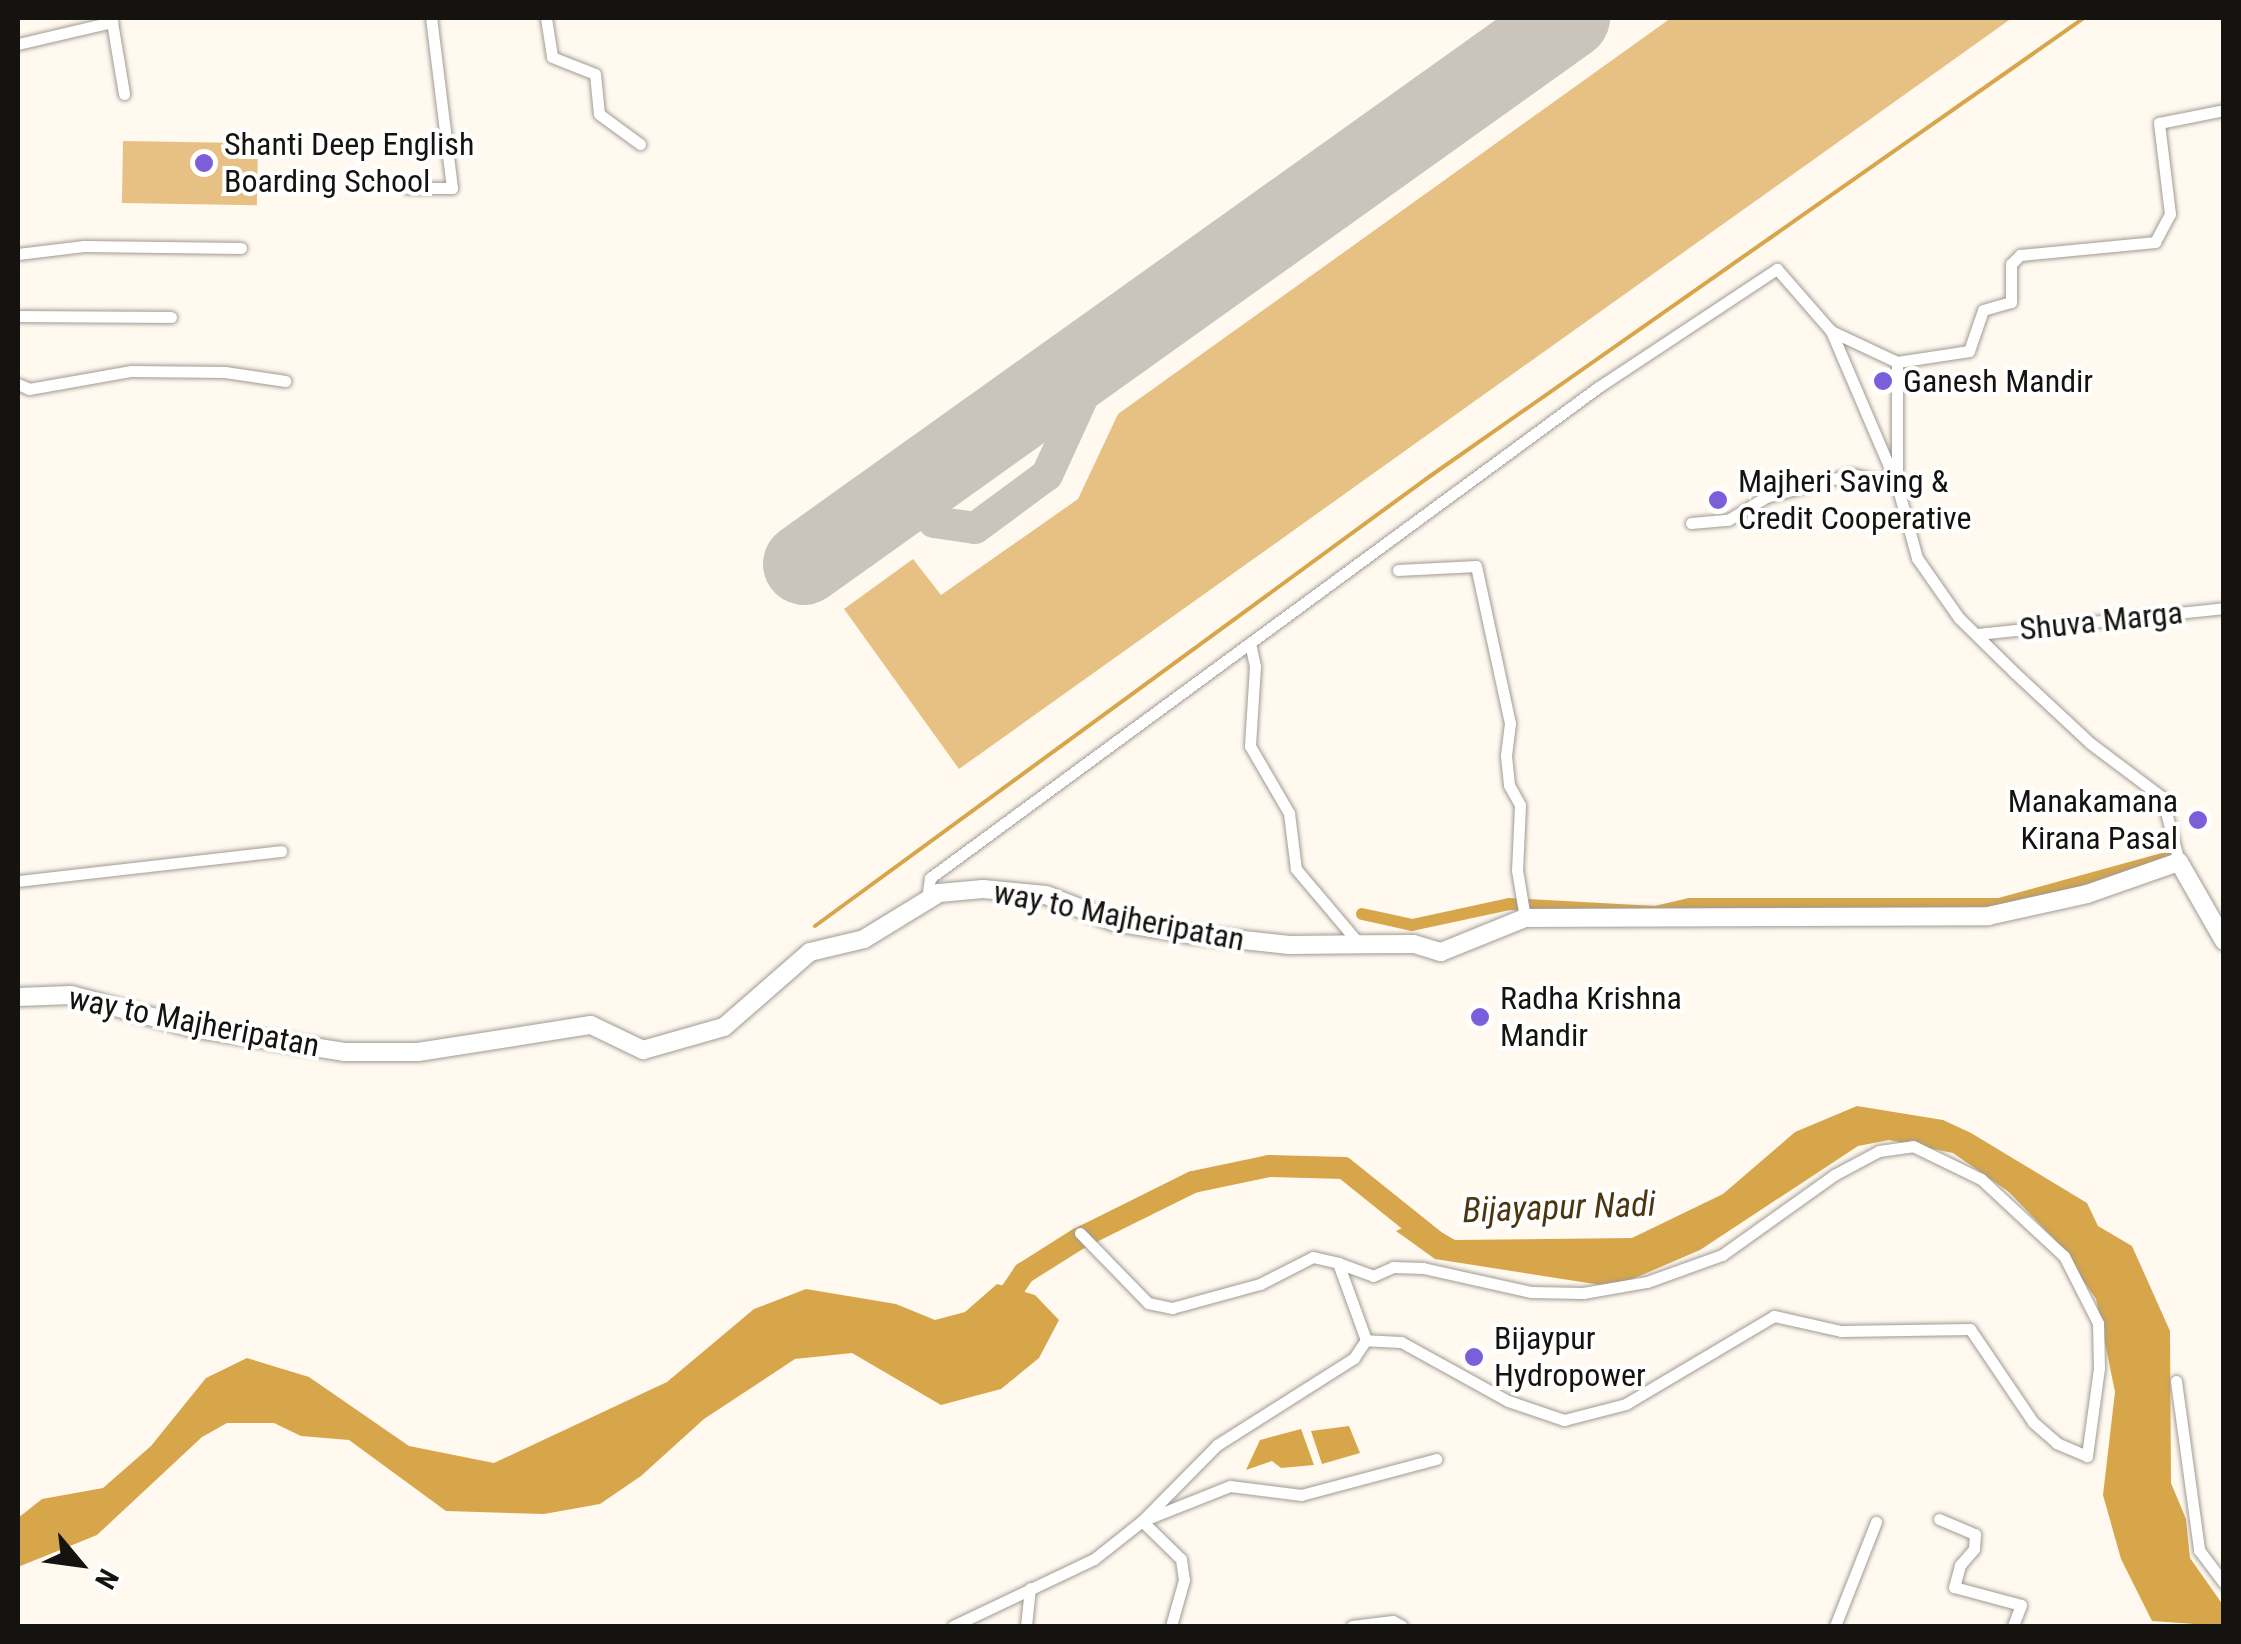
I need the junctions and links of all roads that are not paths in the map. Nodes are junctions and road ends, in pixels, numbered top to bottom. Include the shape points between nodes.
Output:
1 (431, 18) edge
2 (546, 18) edge
3 (18, 44) edge
4 (124, 94) dead end
5 (2224, 110) edge
6 (640, 144) dead end
7 (408, 188) dead end
8 (241, 248) dead end
9 (18, 254) edge
10 (18, 316) edge
11 (171, 317) dead end
12 (1831, 331) junction
13 (1898, 362) junction
14 (285, 381) dead end
15 (18, 384) edge
16 (1897, 485) junction
17 (1691, 522) dead end
18 (1398, 570) dead end
19 (2224, 608) edge
20 (1978, 634) junction
21 (1250, 643) junction
22 (281, 851) dead end
23 (2179, 862) junction
24 (18, 881) edge
25 (927, 899) junction
26 (1525, 918) junction
27 (1356, 940) junction
28 (2224, 941) edge
29 (18, 997) edge
30 (1082, 1236) dead end
31 (1338, 1262) junction
32 (1366, 1340) junction
33 (2176, 1381) dead end
34 (1436, 1459) dead end
35 (1939, 1519) dead end
36 (1142, 1521) junction
37 (1876, 1522) dead end
38 (2224, 1584) edge
39 (1030, 1588) junction
40 (953, 1626) edge
41 (1026, 1626) edge
42 (1171, 1626) edge
43 (1352, 1626) edge
44 (1402, 1626) edge
45 (1835, 1626) edge
46 (2013, 1626) edge

1 - 7 street via 452,188
2 - 6 street via 552,58 595,74 599,114
3 - 4 street via 112,22
5 - 13 street via 2159,123 2170,214 2155,242 2020,256 2010,264 2012,302 1983,310 1969,350
8 - 9 street via 84,246
10 - 11 street
12 - 13 street
12 - 16 street
12 - 21 street via 1782,272 1773,271 1597,388
13 - 16 street
14 - 15 street via 225,372 132,371 29,389
16 - 17 street via 1852,474 1766,497 1728,520
16 - 20 street via 1917,558
18 - 26 street via 1476,566 1510,723 1506,756 1509,785 1520,805 1517,870
19 - 20 street, Shuva Marga
20 - 23 street via 2090,744 2162,797
21 - 25 street via 930,878
21 - 27 street via 1250,746 1289,813 1296,869
22 - 24 street
23 - 26 main road, way to Majheripatan via 2087,894 1988,916
23 - 28 main road
25 - 27 main road, way to Majheripatan via 952,890 1015,889 1114,922 1188,934 1289,946
25 - 29 main road, way to Majheripatan via 864,939 810,952 724,1027 643,1050 591,1025 418,1052 344,1052 193,1028 71,994
26 - 27 main road, way to Majheripatan via 1441,952
30 - 31 street via 1148,1303 1172,1308 1260,1284 1314,1257
31 - 32 street
31 - 32 street via 1373,1276 1393,1267 1424,1268 1531,1292 1583,1293 1647,1282 1722,1254 1864,1159 1913,1146 1981,1179 2064,1256 2098,1323 2099,1368 2086,1456 2058,1444 2033,1422 1970,1330 1841,1331 1774,1316 1626,1404 1564,1420 1508,1401 1401,1342
32 - 36 street via 1354,1358 1217,1445
33 - 38 street via 2199,1550
34 - 36 street via 1301,1494 1230,1486
35 - 46 street via 1975,1534 1954,1587 2021,1606
36 - 39 street via 1094,1559
36 - 42 street via 1181,1558 1184,1580
37 - 45 street
39 - 40 street
39 - 41 street
43 - 44 street

